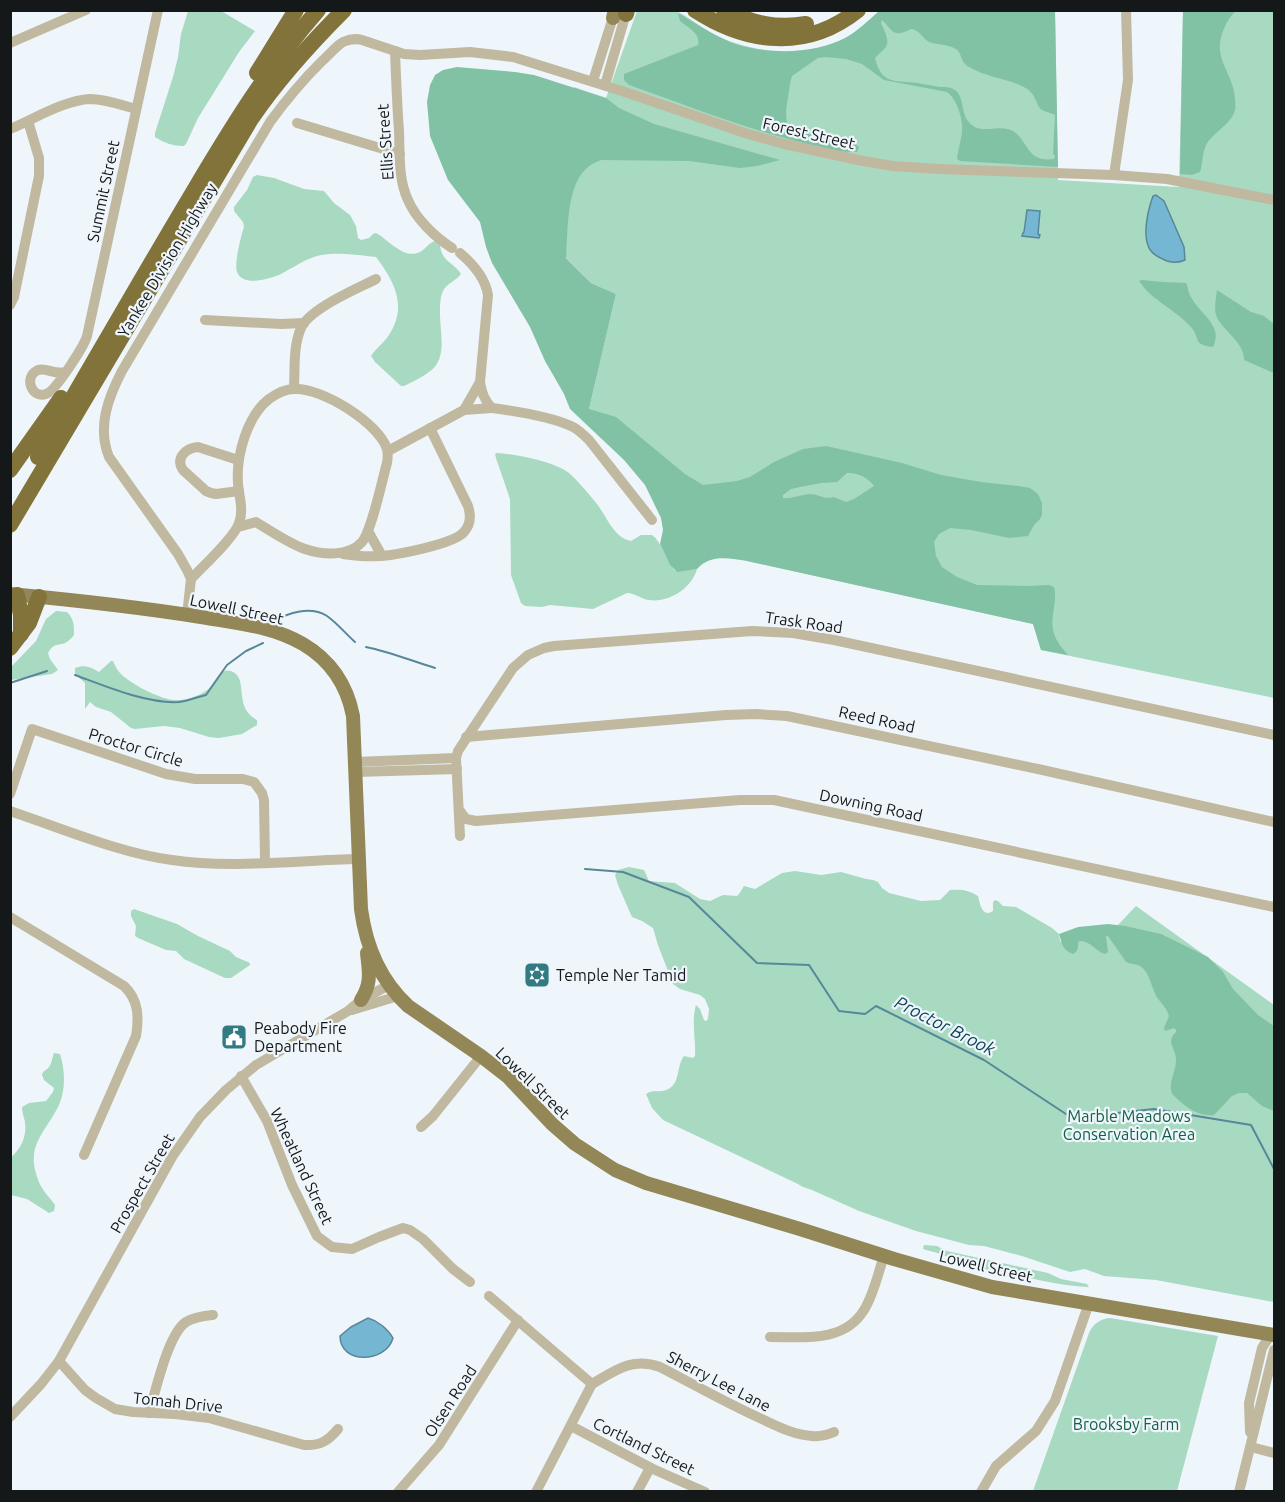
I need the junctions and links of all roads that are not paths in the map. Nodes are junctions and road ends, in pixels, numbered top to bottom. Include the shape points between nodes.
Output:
1 (86, 10) edge
2 (158, 10) edge
3 (296, 10) edge
4 (318, 10) edge
5 (344, 10) edge
6 (695, 10) edge
7 (724, 10) edge
8 (840, 10) edge
9 (858, 10) edge
10 (1126, 10) edge
11 (620, 12) edge
12 (62, 15) edge
13 (349, 40) joint
14 (10, 43) edge
15 (395, 51) junction
16 (593, 81) junction
17 (605, 85) junction
18 (136, 109) junction
19 (28, 121) junction
20 (297, 123) dead end
21 (10, 129) edge
22 (400, 154) junction
23 (1114, 175) junction
24 (198, 184) junction
25 (1275, 200) edge
26 (376, 279) dead end
27 (138, 286) junction
28 (10, 305) edge
29 (205, 320) dead end
30 (304, 322) junction
31 (280, 324) junction
32 (298, 338) junction
33 (65, 372) dead end
34 (480, 382) junction
35 (294, 389) junction
36 (492, 408) junction
37 (464, 410) junction
38 (430, 428) junction
39 (388, 451) junction
40 (238, 460) junction
41 (10, 470) edge
42 (239, 491) junction
43 (10, 503) edge
44 (242, 506) junction
45 (652, 520) dead end
46 (256, 522) junction
47 (10, 525) edge
48 (238, 526) junction
49 (368, 531) junction
50 (335, 554) junction
51 (382, 556) junction
52 (191, 579) junction
53 (14, 594) edge
54 (39, 597) junction
55 (187, 615) junction
56 (21, 634) junction
57 (10, 648) edge
58 (1275, 735) edge
59 (466, 737) junction
60 (456, 763) junction
61 (356, 767) junction
62 (10, 794) edge
63 (10, 811) edge
64 (460, 811) junction
65 (1275, 822) edge
66 (460, 836) dead end
67 (359, 859) junction
68 (265, 862) junction
69 (1275, 907) edge
70 (10, 917) edge
71 (366, 939) junction
72 (393, 991) junction
73 (361, 1000) junction
74 (348, 1011) junction
75 (481, 1056) junction
76 (241, 1076) junction
77 (421, 1127) dead end
78 (84, 1155) dead end
79 (884, 1256) junction
80 (470, 1282) dead end
81 (489, 1296) dead end
82 (1089, 1303) junction
83 (213, 1315) dead end
84 (518, 1320) junction
85 (770, 1337) dead end
86 (1274, 1342) edge
87 (59, 1361) junction
88 (592, 1384) junction
89 (149, 1413) junction
90 (10, 1417) edge
91 (571, 1426) junction
92 (338, 1429) dead end
93 (834, 1432) dead end
94 (1251, 1447) junction
95 (1275, 1453) edge
96 (650, 1468) junction
97 (398, 1491) edge
98 (536, 1491) edge
99 (637, 1491) edge
100 (705, 1491) edge
101 (981, 1491) edge
102 (1239, 1491) edge

1 - 12 street
2 - 18 street, Summit Street
3 - 24 highway via 250,85
4 - 24 highway, Yankee Division Highway via 255,93
5 - 47 highway, Yankee Division Highway via 285,72 251,119
6 - 9 highway via 734,31 768,39 809,35
7 - 8 highway via 754,23 788,27 820,20
10 - 23 street via 1128,80
11 - 16 street
11 - 17 street
12 - 14 street
13 - 15 street, Forest Street via 355,38
13 - 52 street, Yankee Division Highway via 305,78 270,122 110,395 104,420 104,441 110,457
15 - 16 street, Forest Street via 420,55 501,55
15 - 22 street, Ellis Street
16 - 17 street, Forest Street
17 - 23 street, Forest Street via 748,134 863,161 938,169
18 - 19 street via 90,99
18 - 33 street, Summit Street via 87,336
19 - 21 street
19 - 28 street via 39,158 39,176
20 - 22 street
22 - 34 street, Ellis Street via 404,190 411,207 429,229 477,270 485,285 488,295
23 - 25 street, Forest Street via 1179,181
24 - 27 highway, Yankee Division Highway
26 - 30 street via 317,310
27 - 41 highway
27 - 43 highway, Yankee Division Highway
29 - 31 street
30 - 31 street
30 - 32 street
31 - 32 street
32 - 35 street
34 - 36 street via 484,400
34 - 37 street
35 - 39 street via 322,395 348,409 378,434
35 - 40 street via 275,395 258,411
36 - 37 street
36 - 45 street via 573,426 589,440
37 - 38 street
38 - 39 street
38 - 51 street via 468,506 468,526 453,540
39 - 49 street
40 - 42 street
40 - 42 street via 198,447 184,453 180,465 206,490 216,494
42 - 44 street
44 - 46 street
44 - 48 street
46 - 48 street
46 - 50 street via 304,549
48 - 52 street
49 - 50 street via 356,547
49 - 51 street
50 - 51 street
52 - 55 street
53 - 54 main road, Lowell Street
53 - 56 highway via 21,615
54 - 55 main road, Lowell Street
54 - 56 highway
55 - 61 main road, Lowell Street via 278,632 323,659 341,681 351,705
56 - 57 highway
58 - 59 street, Trask Road via 820,637 752,631 544,648 513,668
59 - 60 street, Trask Road
59 - 65 street, Reed Road via 726,715 787,716
60 - 61 street
60 - 64 street, Trask Road
61 - 67 main road, Lowell Street
62 - 68 street, Proctor Circle via 32,729 166,774 249,780 259,787 264,800
63 - 68 street via 156,858 203,863
64 - 66 street, Trask Road
64 - 69 street, Downing Road via 466,819 476,821 774,800
67 - 68 street
67 - 71 main road, Lowell Street
70 - 78 street via 124,986 137,1007 136,1036
71 - 72 main road, Lowell Street
71 - 73 main road via 369,986
72 - 73 street, Prospect Street
72 - 74 street, Prospect Street
72 - 75 main road, Lowell Street via 420,1015
73 - 74 street, Prospect Street
74 - 76 street, Prospect Street
75 - 77 street
75 - 79 main road, Lowell Street via 508,1077 563,1134 615,1170 664,1189
76 - 80 street, Wheatland Street via 267,1121 317,1236 332,1247 352,1249 403,1228 410,1230
76 - 87 street, Prospect Street via 200,1117 182,1142
79 - 82 main road, Lowell Street via 992,1287
79 - 85 street via 865,1308 853,1324 828,1336
81 - 84 street
82 - 86 main road, Lowell Street
82 - 101 street via 1055,1401 1036,1431 996,1466
83 - 89 street via 187,1321 176,1332
84 - 88 street
84 - 97 street, Olsen Road via 439,1445
86 - 94 street
86 - 94 street via 1262,1348 1249,1403
87 - 89 street, Tomah Drive via 106,1405
87 - 90 street, Prospect Street
88 - 91 street
88 - 93 street, Sherry Lee Lane via 628,1365 653,1364 732,1406 792,1432 818,1437
89 - 92 street, Tomah Drive via 209,1418 304,1445 326,1442
91 - 96 street, Cortland Street
91 - 98 street
94 - 95 street
94 - 102 street
96 - 99 street
96 - 100 street, Cortland Street

